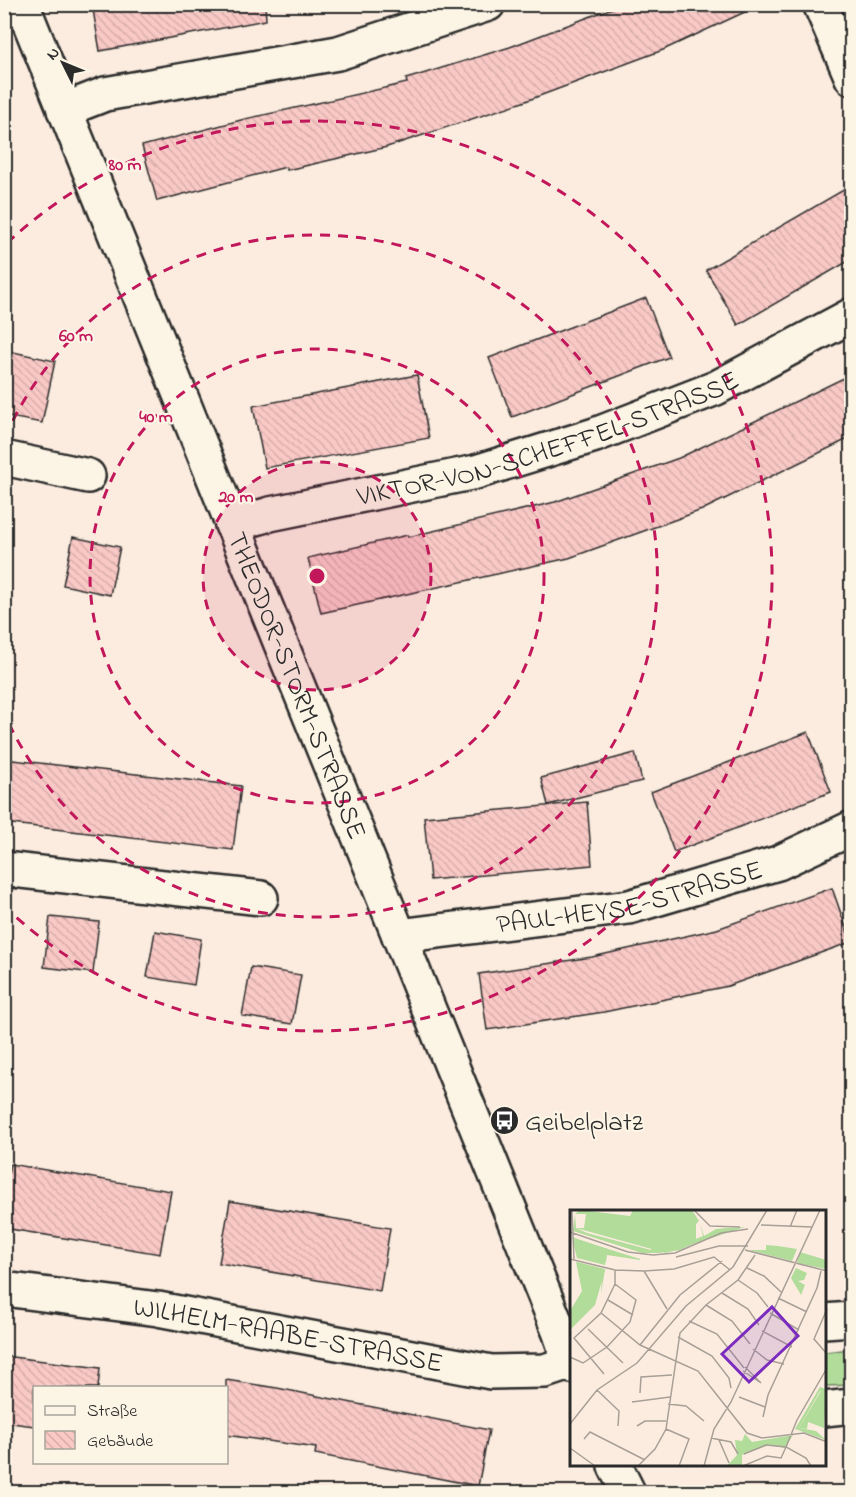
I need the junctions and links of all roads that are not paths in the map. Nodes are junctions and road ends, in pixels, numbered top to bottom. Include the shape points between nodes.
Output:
1 (22, 4) edge
2 (488, 4) edge
3 (820, 4) edge
4 (852, 78) edge
5 (64, 110) junction
6 (852, 315) edge
7 (4, 458) edge
8 (88, 476) dead end
9 (232, 525) junction
10 (852, 828) edge
11 (4, 869) edge
12 (261, 898) dead end
13 (399, 936) junction
14 (4, 1289) edge
15 (852, 1319) edge
16 (826, 1321) edge
17 (565, 1331) edge
18 (570, 1365) edge
19 (852, 1406) edge
20 (826, 1409) edge
21 (616, 1467) edge
22 (628, 1492) edge

1 - 5 street, THEODOR-STORM-STRASSE
2 - 5 street via 338,53 105,94
3 - 4 street
5 - 9 street, THEODOR-STORM-STRASSE
6 - 9 street, VIKTOR-VON-SCHEFFEL-STRASSE via 716,388 595,435 476,472
7 - 8 street
9 - 13 street, THEODOR-STORM-STRASSE
10 - 13 street, PAUL-HEYSE-STRASSE via 778,863 629,907
11 - 12 street
13 - 17 street, THEODOR-STORM-STRASSE
14 - 18 street, WILHELM-RAABE-STRASSE via 158,1309 491,1372 545,1371
15 - 16 street
17 - 18 street, THEODOR-STORM-STRASSE
19 - 20 street
21 - 22 street

